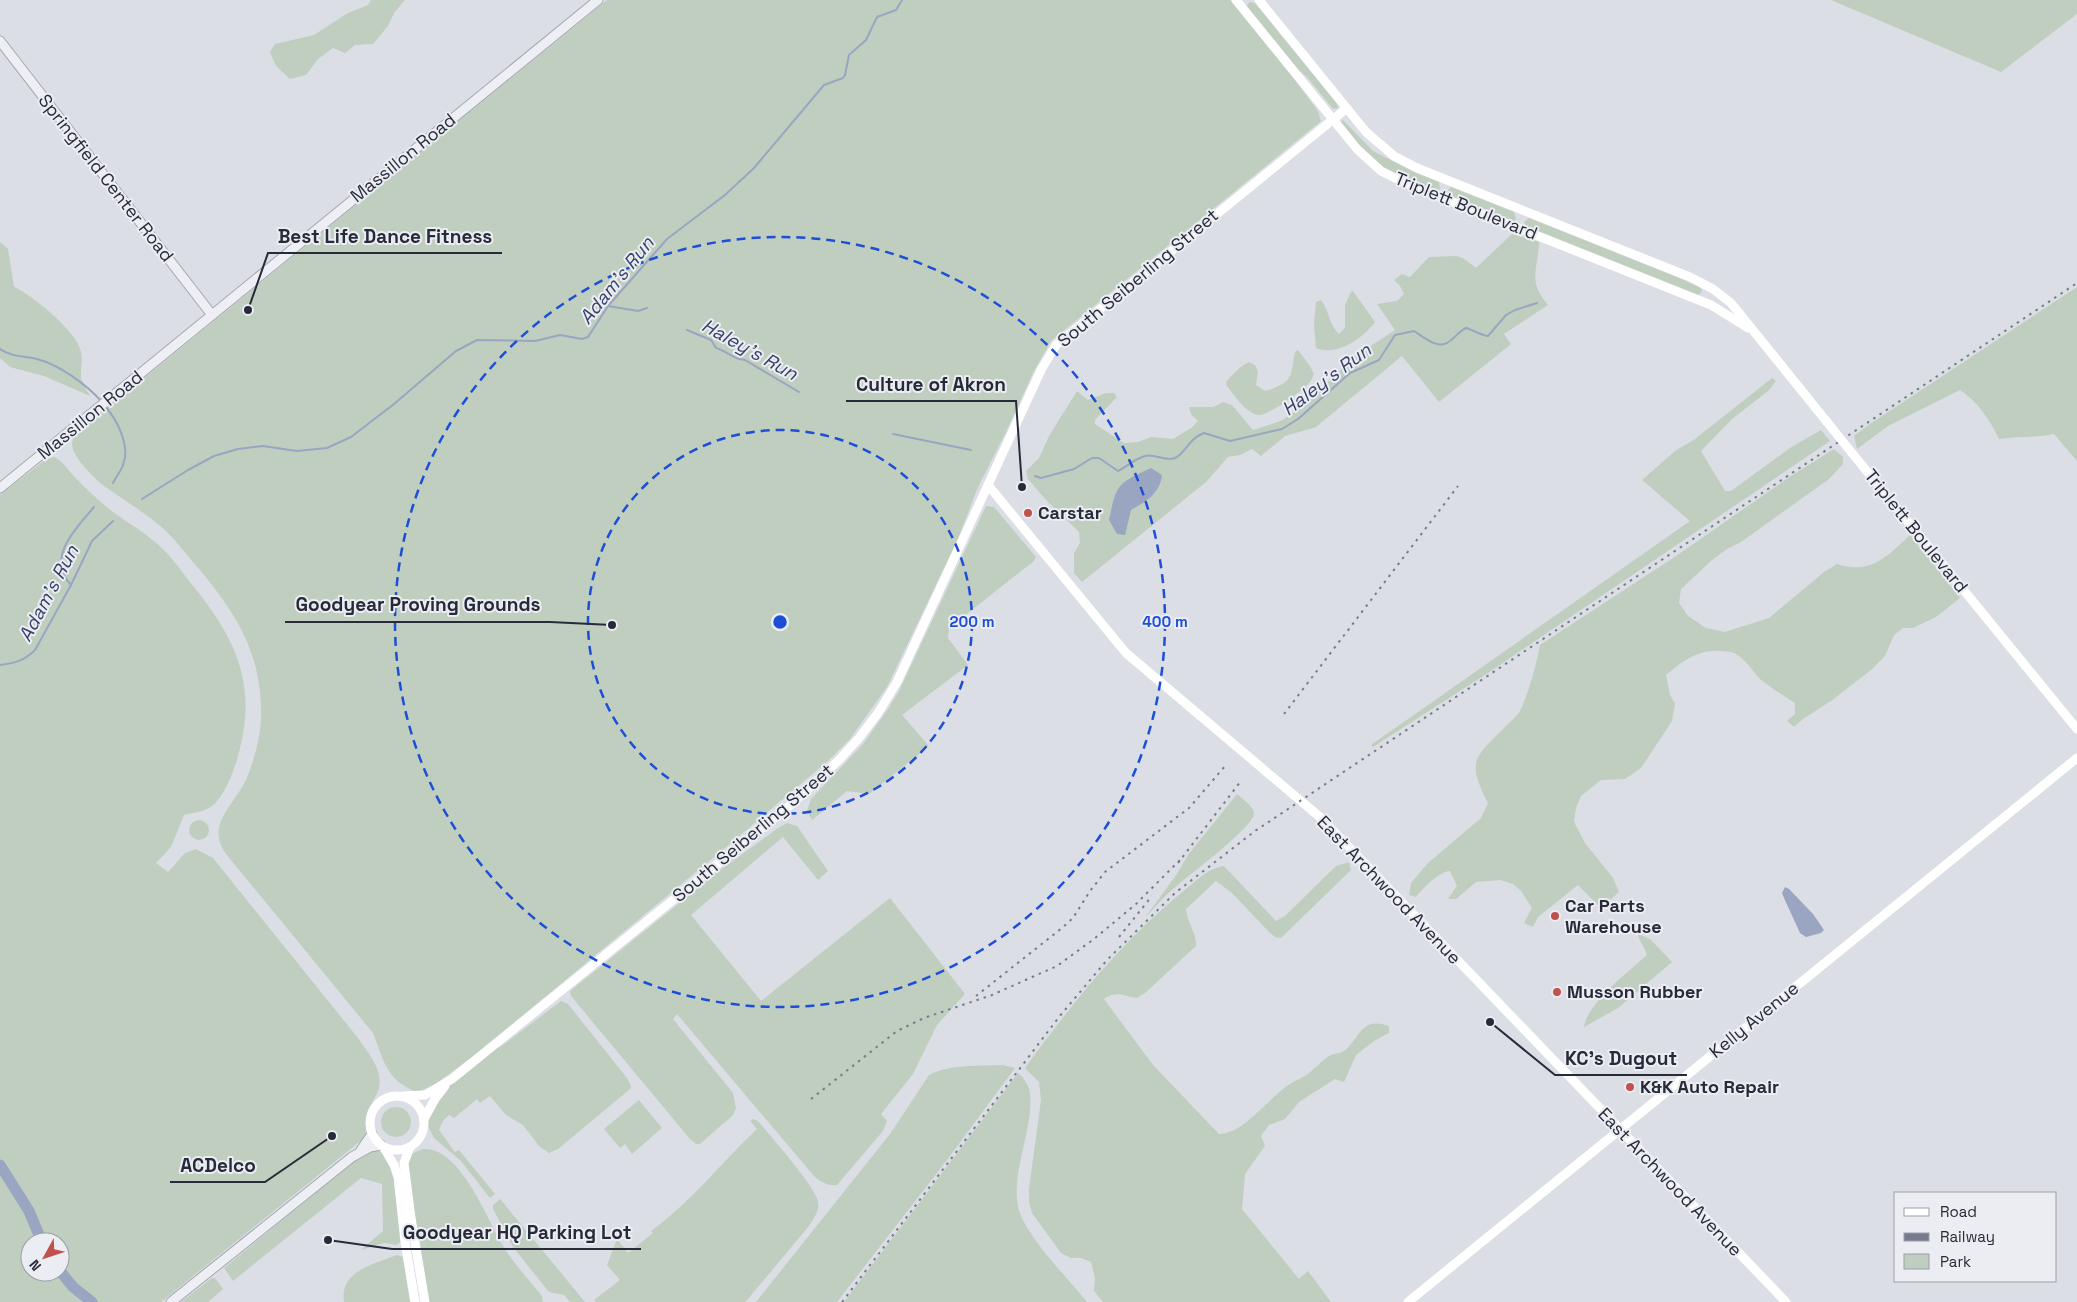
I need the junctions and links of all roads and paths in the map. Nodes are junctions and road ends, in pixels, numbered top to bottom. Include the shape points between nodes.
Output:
1 (598, 0) edge
2 (1236, 0) edge
3 (1259, 0) edge
4 (0, 41) edge
5 (1347, 108) junction
6 (1333, 120) junction
7 (212, 315) junction
8 (1755, 333) junction
9 (988, 485) junction
10 (0, 488) edge
11 (2077, 729) edge
12 (2077, 758) edge
13 (452, 1079) junction
14 (404, 1096) junction
15 (424, 1119) junction
16 (1620, 1130) junction
17 (372, 1134) junction
18 (382, 1146) junction
19 (410, 1147) junction
20 (360, 1151) junction
21 (171, 1302) edge
22 (415, 1302) edge
23 (425, 1302) edge
24 (1408, 1302) edge
25 (1786, 1302) edge

1 - 7 street, Massillon Road
2 - 6 main road, Triplett Boulevard
3 - 5 main road, Triplett Boulevard
4 - 7 street, Springfield Center Road
5 - 6 main road, South Seiberling Street
5 - 8 main road, Triplett Boulevard via 1386,150 1417,168 1703,283 1731,303
6 - 8 main road, Triplett Boulevard via 1363,156 1390,176 1710,305
6 - 9 main road, South Seiberling Street via 1057,343 1041,370
7 - 10 street, Massillon Road
8 - 11 main road, Triplett Boulevard, bridge
9 - 13 main road, South Seiberling Street via 897,682 878,713 849,749 794,802
9 - 16 main road, East Archwood Avenue via 1126,653 1321,818
12 - 16 main road, Kelly Avenue
13 - 14 main road, South Seiberling Street via 425,1095
13 - 15 main road, South Seiberling Street
14 - 15 main road via 417,1105
14 - 17 main road via 388,1097 376,1106 370,1120
15 - 19 main road via 420,1137
16 - 24 main road, Kelly Avenue
16 - 25 main road, East Archwood Avenue
17 - 18 main road
17 - 20 street
18 - 19 main road via 396,1150
18 - 20 street
18 - 22 main road via 398,1178
19 - 23 main road via 404,1163
20 - 21 street

